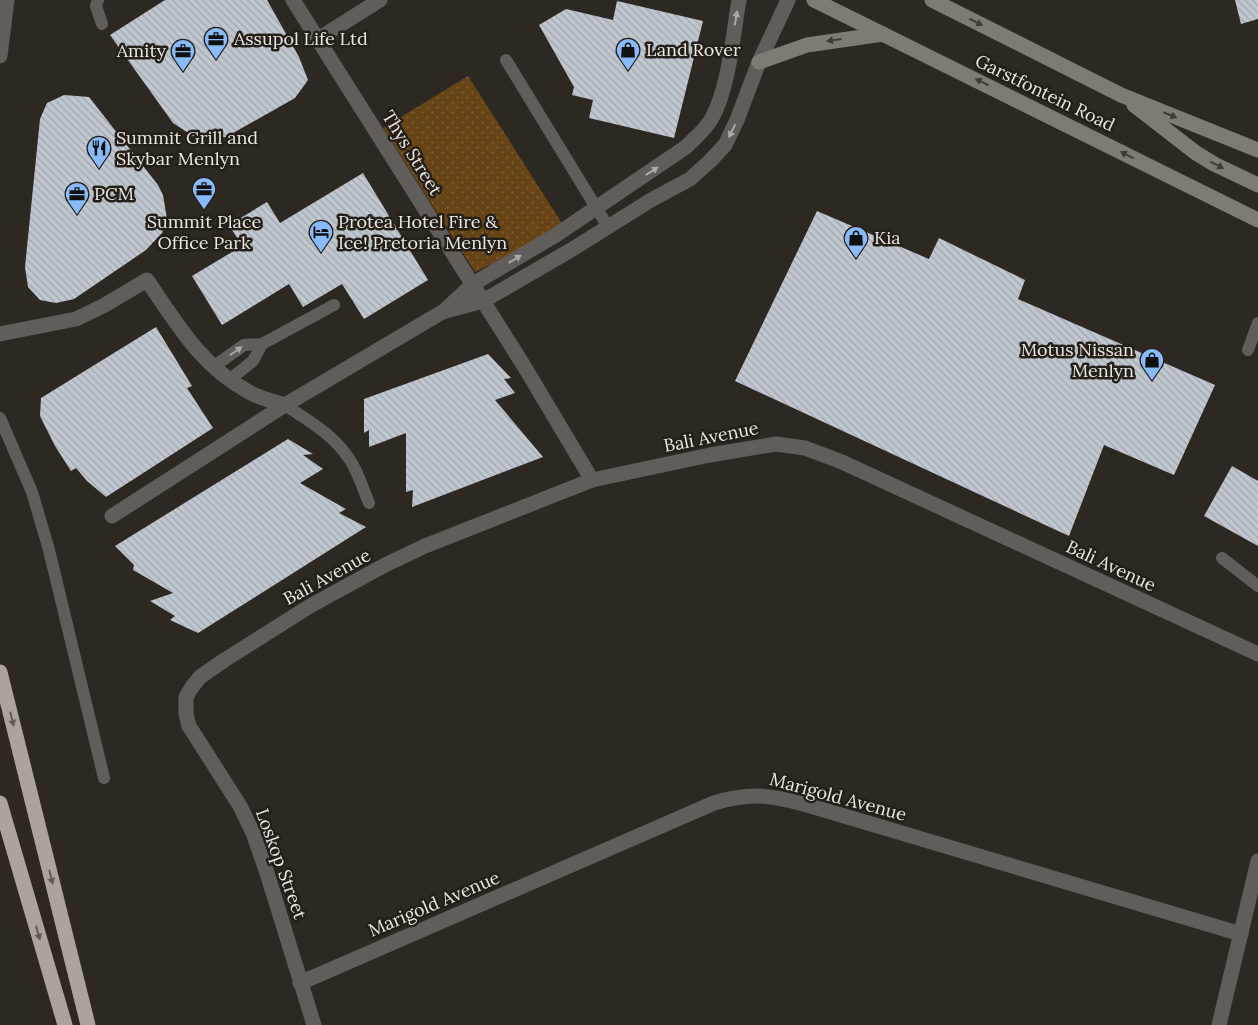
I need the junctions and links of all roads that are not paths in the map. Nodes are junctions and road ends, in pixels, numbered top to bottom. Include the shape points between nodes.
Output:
1 (7, 0) edge
2 (98, 0) edge
3 (292, 0) edge
4 (380, 0) edge
5 (739, 0) edge
6 (788, 0) edge
7 (814, 0) edge
8 (932, 0) edge
9 (102, 24) dead end
10 (883, 34) junction
11 (318, 39) junction
12 (0, 56) edge
13 (506, 60) dead end
14 (759, 62) junction
15 (1121, 95) junction
16 (1258, 150) edge
17 (1258, 185) edge
18 (597, 207) junction
19 (1258, 220) edge
20 (608, 227) junction
21 (473, 284) junction
22 (483, 301) junction
23 (334, 305) dead end
24 (444, 311) junction
25 (1258, 323) edge
26 (0, 334) edge
27 (262, 344) junction
28 (1248, 350) dead end
29 (213, 367) junction
30 (229, 380) junction
31 (284, 405) junction
32 (0, 418) edge
33 (592, 480) junction
34 (369, 503) dead end
35 (112, 516) dead end
36 (1222, 558) dead end
37 (1258, 586) edge
38 (1258, 654) edge
39 (0, 672) edge
40 (186, 697) joint
41 (104, 778) dead end
42 (0, 803) edge
43 (1258, 861) edge
44 (1241, 934) junction
45 (300, 983) junction
46 (65, 1025) edge
47 (88, 1025) edge
48 (314, 1025) edge
49 (1219, 1025) edge

1 - 12 street
2 - 9 lane via 96,6
3 - 11 street, Thys Street
4 - 11 street
18 -> 5 street via 686,147 711,119 720,100
6 - 14 street
7 - 10 main road, Garstfontein Road
8 -> 15 main road, Garstfontein Road
10 -> 14 main road via 807,45
19 -> 10 main road, Garstfontein Road
11 - 21 street, Thys Street
13 - 18 lane
14 -> 20 street via 737,120 725,145 715,156 690,179
15 -> 16 main road, Garstfontein Road
15 -> 17 main road via 1196,153
18 - 20 lane
21 -> 18 street
20 - 22 street
21 - 22 street, Thys Street
21 - 24 street
22 - 24 street
22 - 33 street, Thys Street
23 - 27 lane
24 - 31 street
25 - 28 lane
26 - 29 street via 76,319 147,280 202,357
29 -> 27 lane via 244,345
27 - 30 lane via 253,361
29 - 30 street
30 - 31 street via 250,393
31 - 34 lane via 337,442 351,461
31 - 35 street
32 - 41 lane via 32,492 49,550
33 - 38 street, Bali Avenue via 755,446 776,444 805,448 842,462
33 - 40 street, Bali Avenue via 385,565 310,606 223,661 200,677
36 - 37 lane
39 -> 47 highway
40 - 45 street, Loskop Street via 189,726 240,806 253,833
42 -> 46 highway
43 - 44 street
44 - 45 street, Marigold Avenue via 814,807 760,795 734,797 714,804
44 - 49 street
45 - 48 street, Loskop Street

